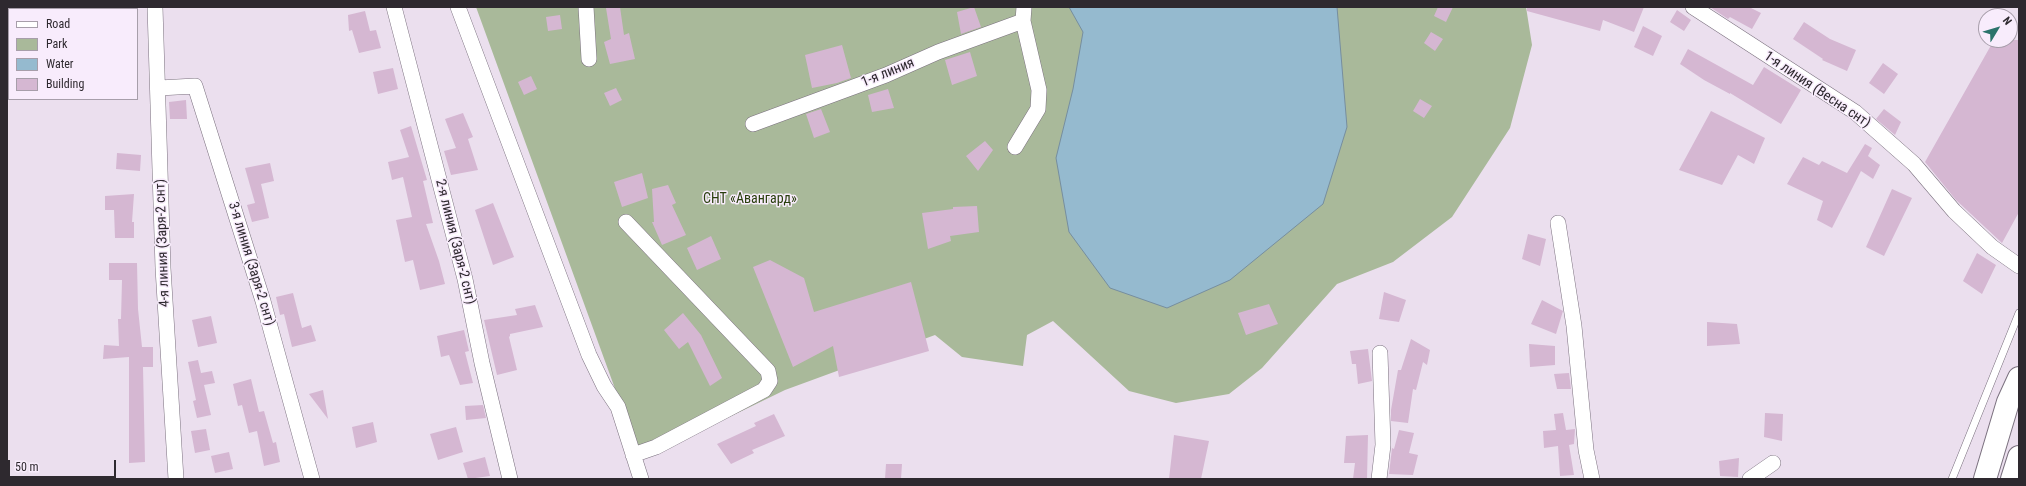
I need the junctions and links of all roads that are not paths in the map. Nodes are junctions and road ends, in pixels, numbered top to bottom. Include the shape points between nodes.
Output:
1 (155, 7) edge
2 (394, 7) edge
3 (458, 7) edge
4 (586, 7) edge
5 (1693, 7) edge
6 (1023, 14) edge
7 (589, 59) dead end
8 (159, 88) junction
9 (753, 124) dead end
10 (1015, 147) dead end
11 (626, 222) dead end
12 (1558, 223) dead end
13 (2019, 266) edge
14 (2019, 313) edge
15 (1380, 353) dead end
16 (2019, 378) edge
17 (633, 455) junction
18 (2019, 457) edge
19 (1773, 463) dead end
20 (176, 479) edge
21 (312, 479) edge
22 (510, 479) edge
23 (641, 479) edge
24 (1378, 479) edge
25 (1592, 479) edge
26 (1750, 479) edge
27 (1952, 479) edge
28 (1985, 479) edge
29 (2012, 479) edge

1 - 8 street, 4-я линия (Заря-2 снт)
2 - 22 street, 2-я линия (Заря-2 снт) via 466,279 482,363
3 - 17 street via 575,321 604,386 618,407
4 - 7 street
5 - 13 street, 1-я линия (Весна снт) via 1855,112 1914,164 1954,210 1992,247
6 - 9 street, 1-я линия via 886,75
6 - 10 street via 1040,90 1038,109
8 - 20 street, 4-я линия (Заря-2 снт) via 163,268
8 - 21 street, 3-я линия (Заря-2 снт) via 195,86 263,301
11 - 17 street via 768,371 770,382 764,390 656,447
12 - 25 street via 1574,326 1586,450
14 - 27 lane
15 - 24 street via 1383,445
16 - 28 main road via 2008,402
17 - 23 street
18 - 29 main road
19 - 26 street

